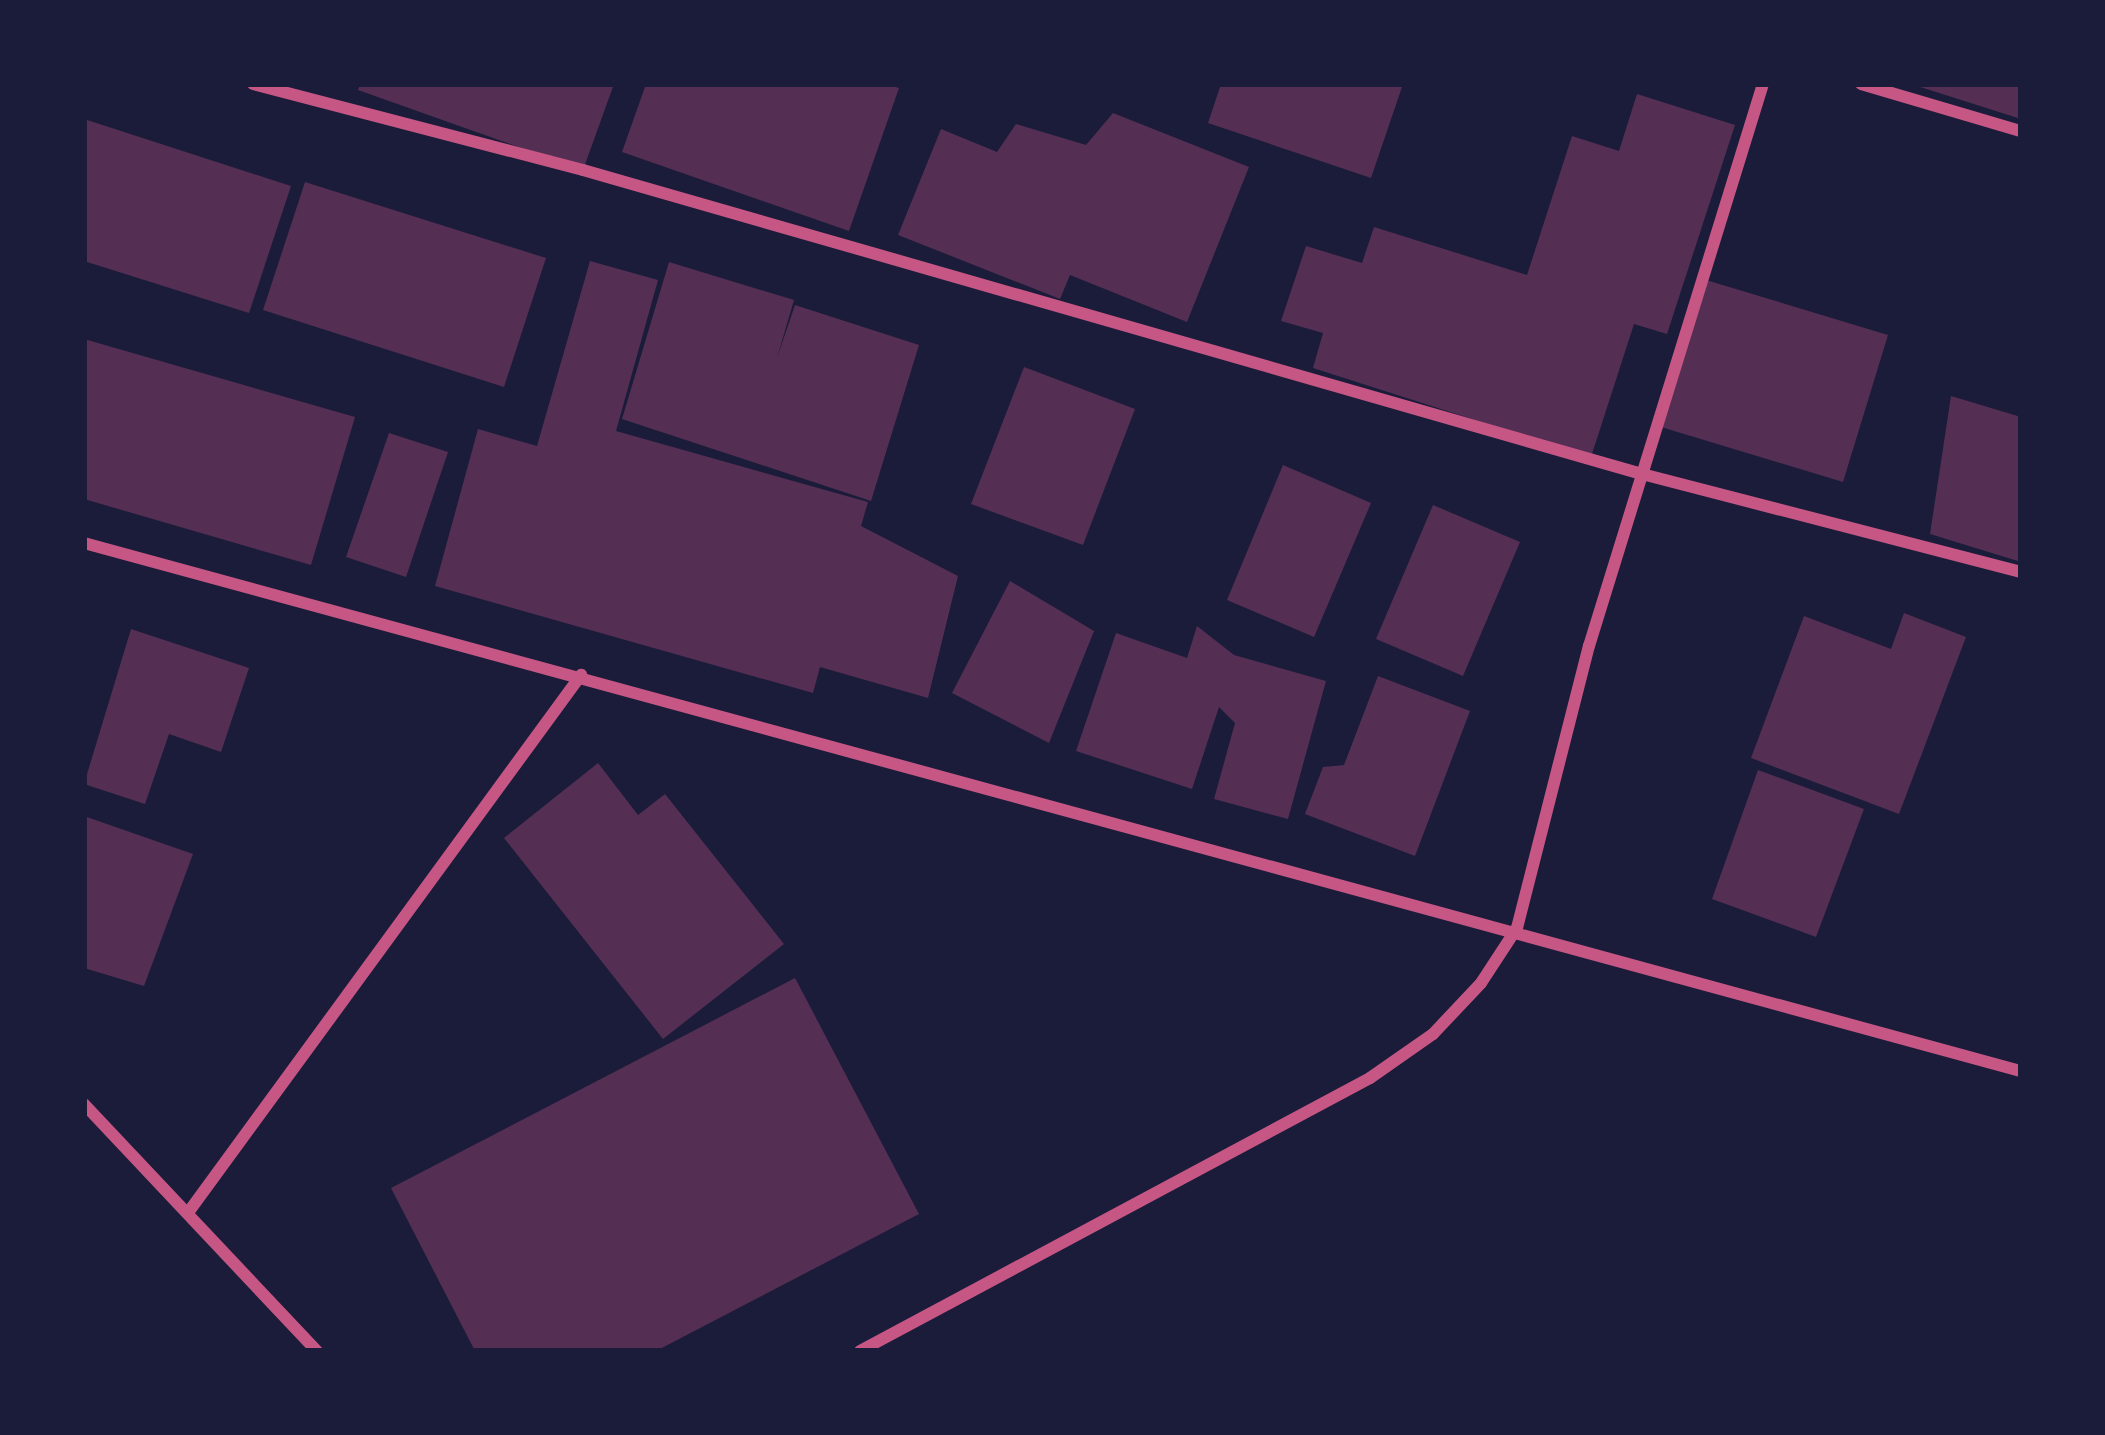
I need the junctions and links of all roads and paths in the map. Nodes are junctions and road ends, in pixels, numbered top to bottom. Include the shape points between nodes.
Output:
1 (253, 84) edge
2 (1763, 84) edge
3 (1861, 84) edge
4 (2021, 131) edge
5 (1642, 474) junction
6 (84, 543) edge
7 (2021, 572) edge
8 (581, 675) junction
9 (1517, 928) junction
10 (2021, 1071) edge
11 (84, 1104) edge
12 (190, 1210) junction
13 (317, 1351) edge
14 (860, 1351) edge

1 - 5 street via 605,176
2 - 5 street
3 - 4 street
5 - 7 street
5 - 9 street
6 - 8 street
8 - 9 street
8 - 12 street
9 - 10 street
9 - 14 street via 1481,983 1432,1034 1370,1078
11 - 12 street
12 - 13 street

